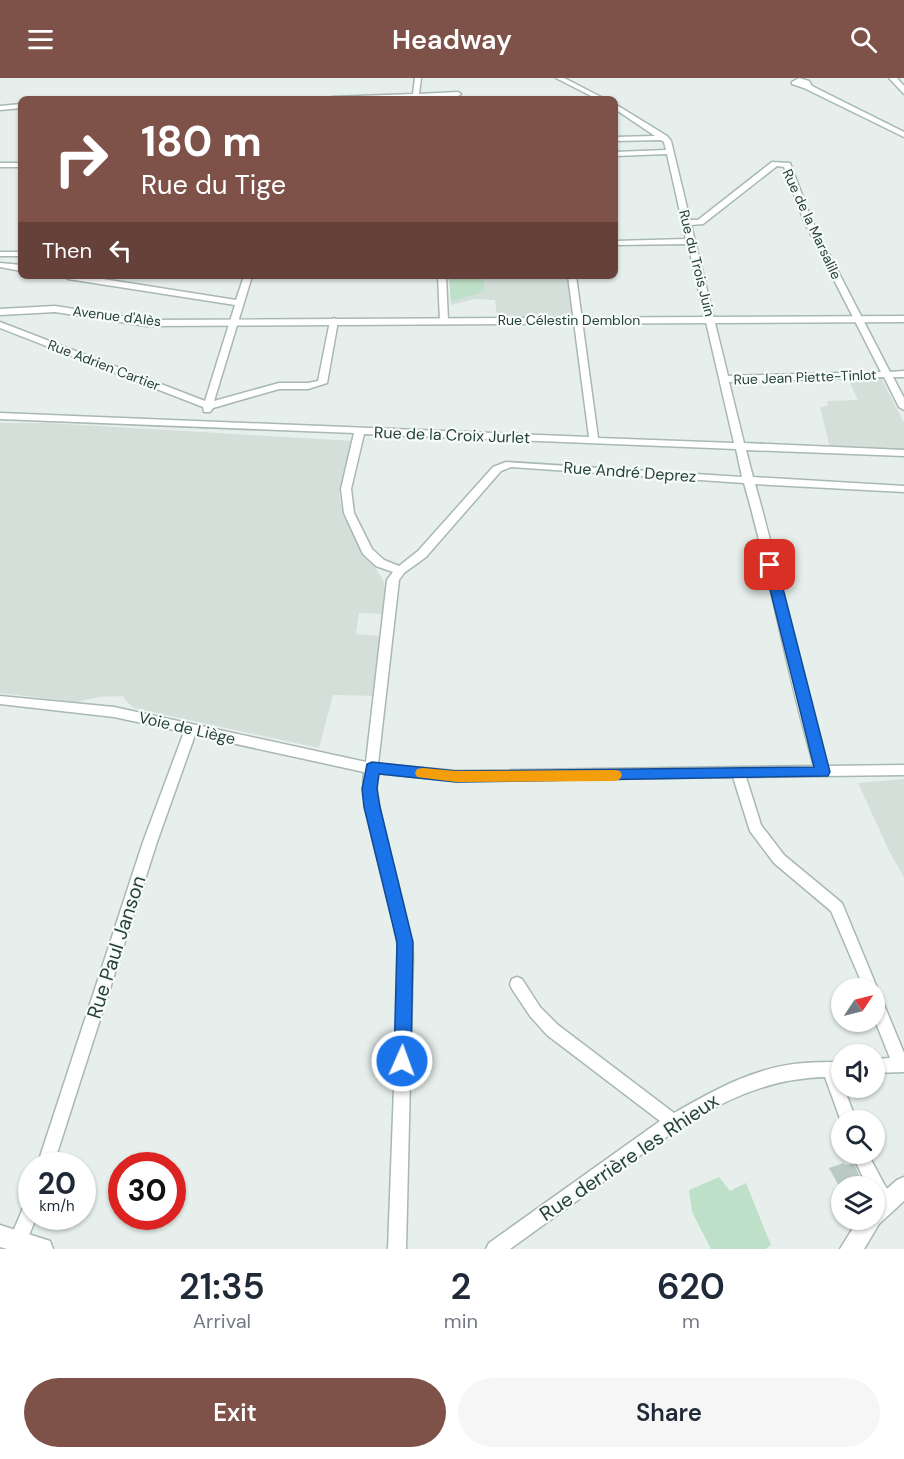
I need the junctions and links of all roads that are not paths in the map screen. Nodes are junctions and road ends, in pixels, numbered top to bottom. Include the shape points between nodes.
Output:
1 (418, 78) edge
2 (560, 78) edge
3 (893, 78) edge
4 (794, 79) edge
5 (904, 91) edge
6 (416, 94) junction
7 (458, 94) dead end
8 (382, 96) edge
9 (596, 96) edge
10 (18, 106) edge
11 (0, 108) edge
12 (618, 108) edge
13 (904, 135) edge
14 (664, 138) junction
15 (618, 139) edge
16 (670, 152) junction
17 (618, 153) edge
18 (0, 165) edge
19 (18, 165) edge
20 (688, 223) junction
21 (691, 241) junction
22 (618, 243) edge
23 (0, 254) edge
24 (18, 254) edge
25 (0, 265) edge
26 (18, 268) edge
27 (87, 279) edge
28 (247, 279) edge
29 (442, 279) edge
30 (572, 279) edge
31 (240, 303) junction
32 (0, 312) edge
33 (711, 320) junction
34 (857, 320) junction
35 (904, 320) edge
36 (235, 321) junction
37 (334, 321) junction
38 (444, 321) junction
39 (579, 321) junction
40 (0, 325) edge
41 (886, 374) junction
42 (904, 374) edge
43 (724, 379) junction
44 (208, 406) junction
45 (904, 407) edge
46 (0, 416) edge
47 (202, 425) junction
48 (360, 431) junction
49 (594, 441) junction
50 (740, 447) junction
51 (904, 453) edge
52 (748, 479) junction
53 (904, 489) edge
54 (400, 570) junction
55 (0, 700) edge
56 (191, 729) junction
57 (372, 768) junction
58 (904, 770) edge
59 (822, 772) junction
60 (739, 774) junction
61 (867, 978) edge
62 (517, 984) dead end
63 (885, 1023) edge
64 (902, 1064) edge
65 (885, 1065) edge
66 (831, 1070) edge
67 (673, 1122) junction
68 (50, 1152) edge
69 (904, 1187) edge
70 (885, 1205) edge
71 (18, 1226) edge
72 (863, 1230) edge
73 (9, 1238) edge
74 (42, 1249) edge
75 (397, 1249) edge
76 (495, 1249) edge
77 (851, 1249) edge

1 - 6 street
2 - 9 street
3 - 5 street
4 - 13 street via 795,84
6 - 7 street
6 - 8 street
10 - 11 street
12 - 14 street
14 - 15 street
14 - 16 street, Rue du Trois Juin
16 - 17 street
16 - 20 street, Rue du Trois Juin
18 - 19 street
20 - 21 street, Rue du Trois Juin
20 - 34 street, Rue de la Marsalile via 700,222 772,165 787,165 808,221
21 - 22 street
21 - 33 street, Rue du Trois Juin
23 - 24 street
25 - 26 street
27 - 31 street
28 - 31 street
29 - 38 street
30 - 39 street
31 - 36 street
32 - 36 street, Avenue d'Alès via 56,309 146,323
33 - 34 street, Rue Célestin Demblon
33 - 39 street, Rue Célestin Demblon
33 - 43 street, Rue du Trois Juin
34 - 35 street, Rue Célestin Demblon
34 - 41 street, Rue de la Marsalile
36 - 37 street, Rue Célestin Demblon
36 - 44 street
37 - 38 street, Rue Célestin Demblon
37 - 44 street via 322,383 279,386
38 - 39 street, Rue Célestin Demblon
39 - 49 street
40 - 44 street, Rue Adrien Cartier
41 - 42 street, Rue Jean Piette-Tinlot
41 - 43 street, Rue Jean Piette-Tinlot
41 - 45 street, Rue de la Marsalile
43 - 50 street, Rue du Trois Juin
44 - 47 street
46 - 47 street, Rue de la Croix Jurlet
47 - 48 street, Rue de la Croix Jurlet
48 - 49 street, Rue de la Croix Jurlet
48 - 54 street via 346,489 349,513 367,550 380,563
49 - 50 street, Rue de la Croix Jurlet
50 - 51 street, Rue de la Croix Jurlet
50 - 52 street, Rue du Trois Juin
52 - 53 street, Rue André Deprez
52 - 54 street, Rue André Deprez via 510,464 497,469 422,555
52 - 59 street, Rue du Trois Juin
54 - 57 street via 393,580
55 - 56 street, Voie de Liège via 114,712
56 - 57 street, Voie de Liège
56 - 68 street, Rue Paul Janson via 150,842
57 - 60 street, Voie de Liège via 456,776
57 - 75 street via 372,807 406,954
58 - 59 street, Voie de Liège
59 - 60 street, Voie de Liège
60 - 61 street via 755,827 779,859 837,907
62 - 67 street via 538,1015 570,1044
63 - 64 street
64 - 65 street
66 - 67 street, Rue derrière les Rhieux via 765,1078 726,1092
67 - 76 street, Rue derrière les Rhieux
69 - 70 street
71 - 73 street
72 - 77 street
73 - 74 street

